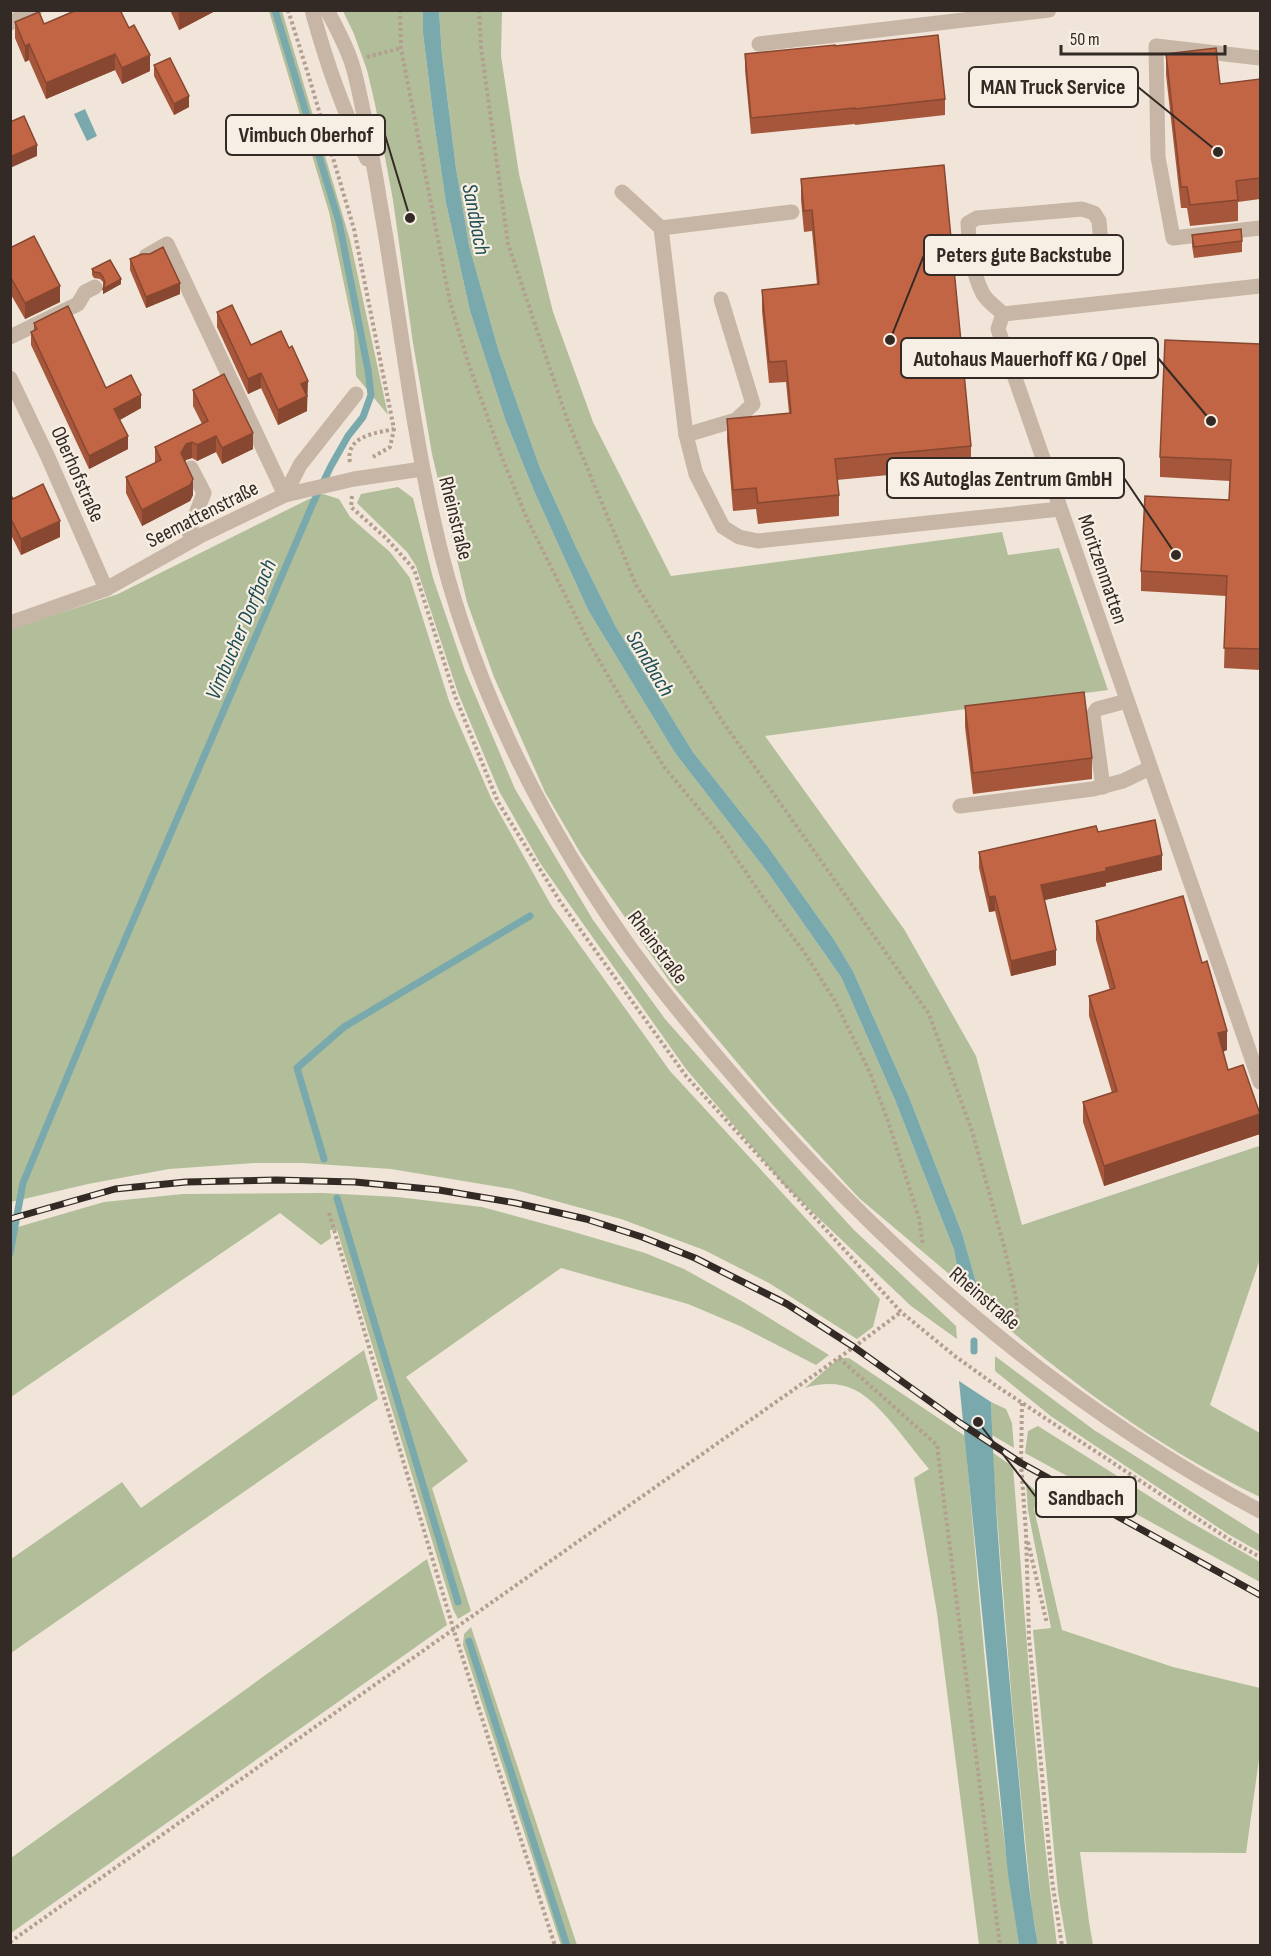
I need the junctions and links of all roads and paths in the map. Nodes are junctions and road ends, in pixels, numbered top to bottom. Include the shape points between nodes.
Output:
1 (35, 10) edge
2 (288, 10) edge
3 (312, 10) edge
4 (327, 10) edge
5 (400, 10) edge
6 (479, 10) edge
7 (1050, 10) edge
8 (10, 23) edge
9 (759, 44) dead end
10 (1260, 58) edge
11 (376, 177) junction
12 (622, 192) dead end
13 (792, 212) dead end
14 (661, 228) junction
15 (1260, 228) edge
16 (146, 256) edge
17 (974, 268) junction
18 (1260, 286) edge
19 (95, 287) dead end
20 (721, 299) dead end
21 (1003, 314) junction
22 (10, 337) edge
23 (10, 378) edge
24 (356, 394) dead end
25 (394, 429) junction
26 (686, 435) junction
27 (373, 457) dead end
28 (361, 460) dead end
29 (350, 463) junction
30 (191, 468) edge
31 (422, 469) junction
32 (354, 479) junction
33 (285, 495) junction
34 (1060, 509) junction
35 (194, 540) junction
36 (106, 589) junction
37 (10, 623) edge
38 (1127, 701) junction
39 (1150, 768) junction
40 (1103, 787) junction
41 (960, 806) dead end
42 (1260, 1082) edge
43 (329, 1213) dead end
44 (914, 1265) junction
45 (901, 1312) dead end
46 (1019, 1353) junction
47 (956, 1357) dead end
48 (839, 1358) junction
49 (1022, 1403) junction
50 (1260, 1511) edge
51 (1026, 1533) junction
52 (1260, 1557) edge
53 (1047, 1624) dead end
54 (454, 1631) junction
55 (10, 1942) edge
56 (555, 1946) edge
57 (1000, 1946) edge
58 (1062, 1946) edge

1 - 8 street
2 - 25 path via 354,229
3 - 11 street via 350,125
4 - 11 street via 351,61
5 - 44 path via 401,48 450,302 528,521 588,641 665,768 719,834 835,1001 870,1073 919,1218 923,1246
6 - 46 path via 508,244 567,418 636,585 723,722 929,1014 972,1131 1004,1246 1016,1297
7 - 9 street
10 - 15 street via 1156,46 1158,157 1173,238
11 - 31 street, Rheinstraße
12 - 14 street
13 - 14 street
14 - 26 street
16 - 33 street via 167,244
17 - 17 street via 968,223 977,218 1082,209 1094,213 1099,221 1102,254
17 - 21 street via 983,295
18 - 21 street
19 - 22 street via 85,292 78,304
20 - 26 street via 753,404 735,420
21 - 34 street, Moritzenmatten via 998,329
23 - 36 street, Oberhofstraße
24 - 33 street via 300,465
25 - 27 path via 390,447
25 - 29 path via 359,438 350,449
26 - 34 street via 696,474 723,527 758,541
28 - 29 path
29 - 32 path
30 - 35 street via 204,493 189,532
31 - 32 street, Seemattenstraße
31 - 44 street, Rheinstraße via 436,532 472,652 509,741 579,871 630,947 712,1053 807,1160
32 - 33 street, Seemattenstraße
33 - 35 street, Seemattenstraße
34 - 38 street, Moritzenmatten
35 - 36 street, Seemattenstraße
36 - 37 street, Seemattenstraße
38 - 39 street, Moritzenmatten
38 - 40 street via 1097,709 1093,714
39 - 40 street
39 - 42 street, Moritzenmatten
40 - 41 street
43 - 54 path
44 - 46 street, Rheinstraße
45 - 48 path
46 - 50 street, Rheinstraße via 1116,1425 1207,1483
47 - 49 path
48 - 54 path
48 - 57 path via 937,1445
49 - 51 path
49 - 52 path
51 - 53 path
51 - 58 path via 1029,1638
54 - 55 path
54 - 56 path

